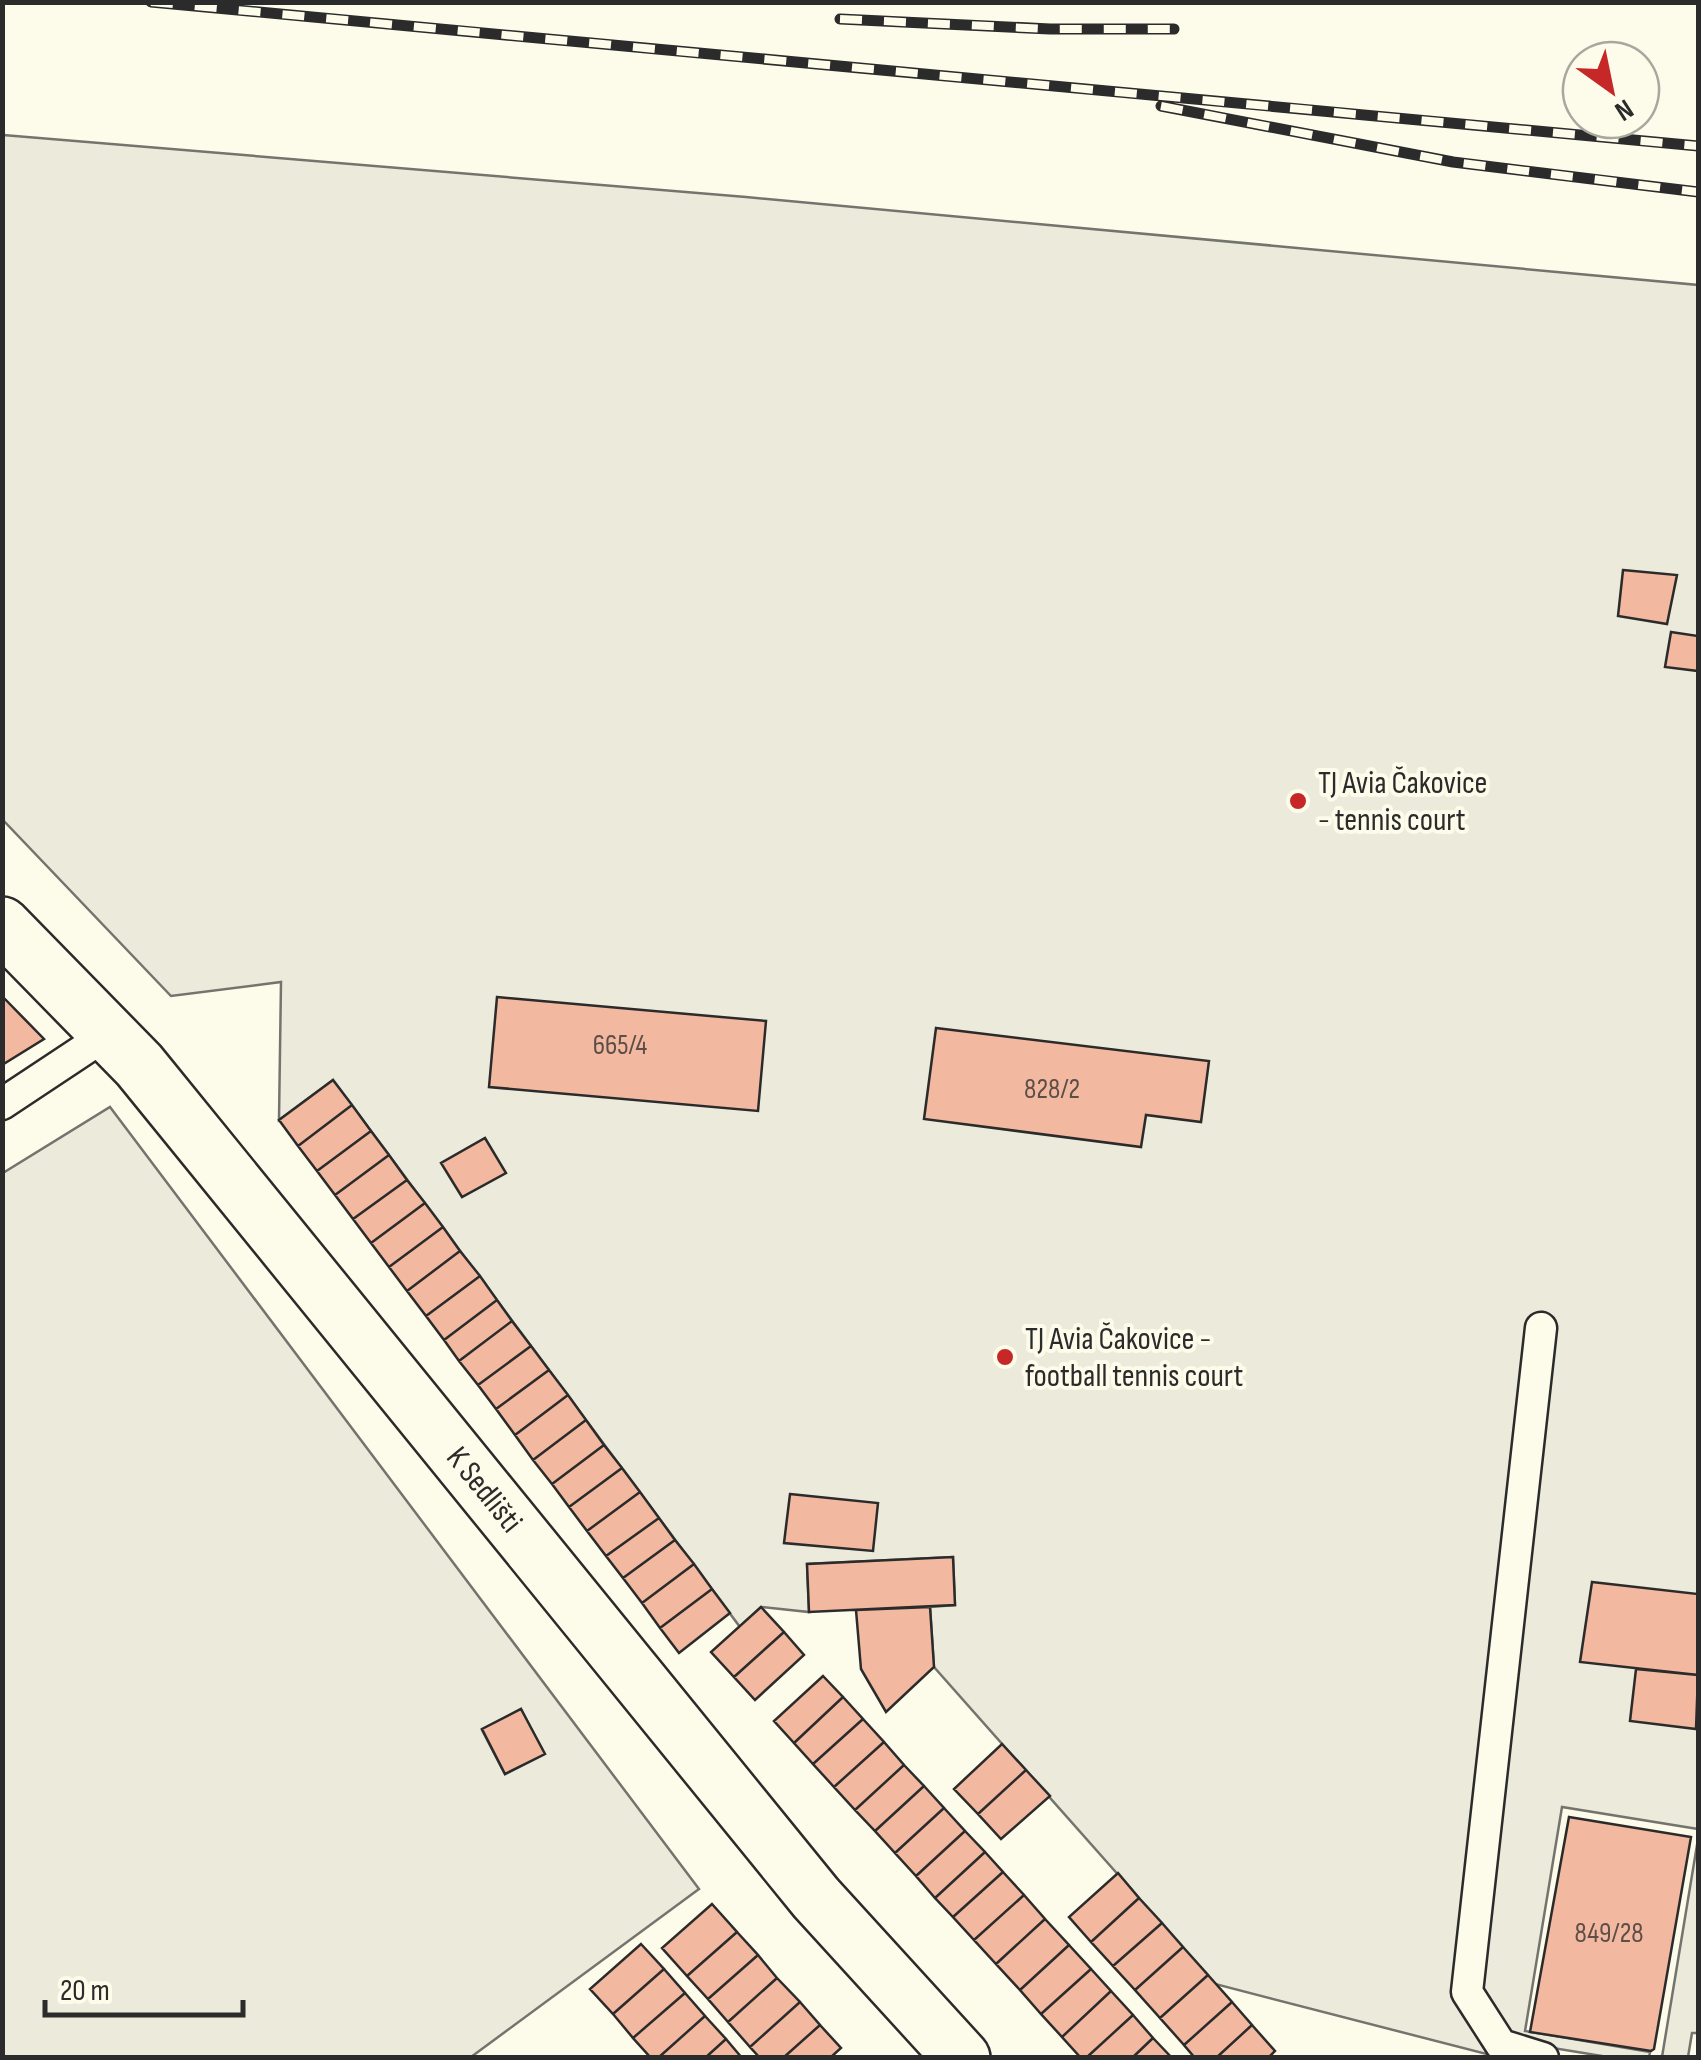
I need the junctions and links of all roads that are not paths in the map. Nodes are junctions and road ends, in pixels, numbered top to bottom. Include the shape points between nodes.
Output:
1 (2, 925) edge
2 (109, 1034) junction
3 (2, 1104) edge
4 (1540, 1328) dead end
5 (962, 2058) edge
6 (1542, 2058) edge

1 - 2 street, K Sedlišti
2 - 3 lane
2 - 5 street, K Sedlišti via 816,1898
4 - 6 lane via 1467,1992 1501,2045

